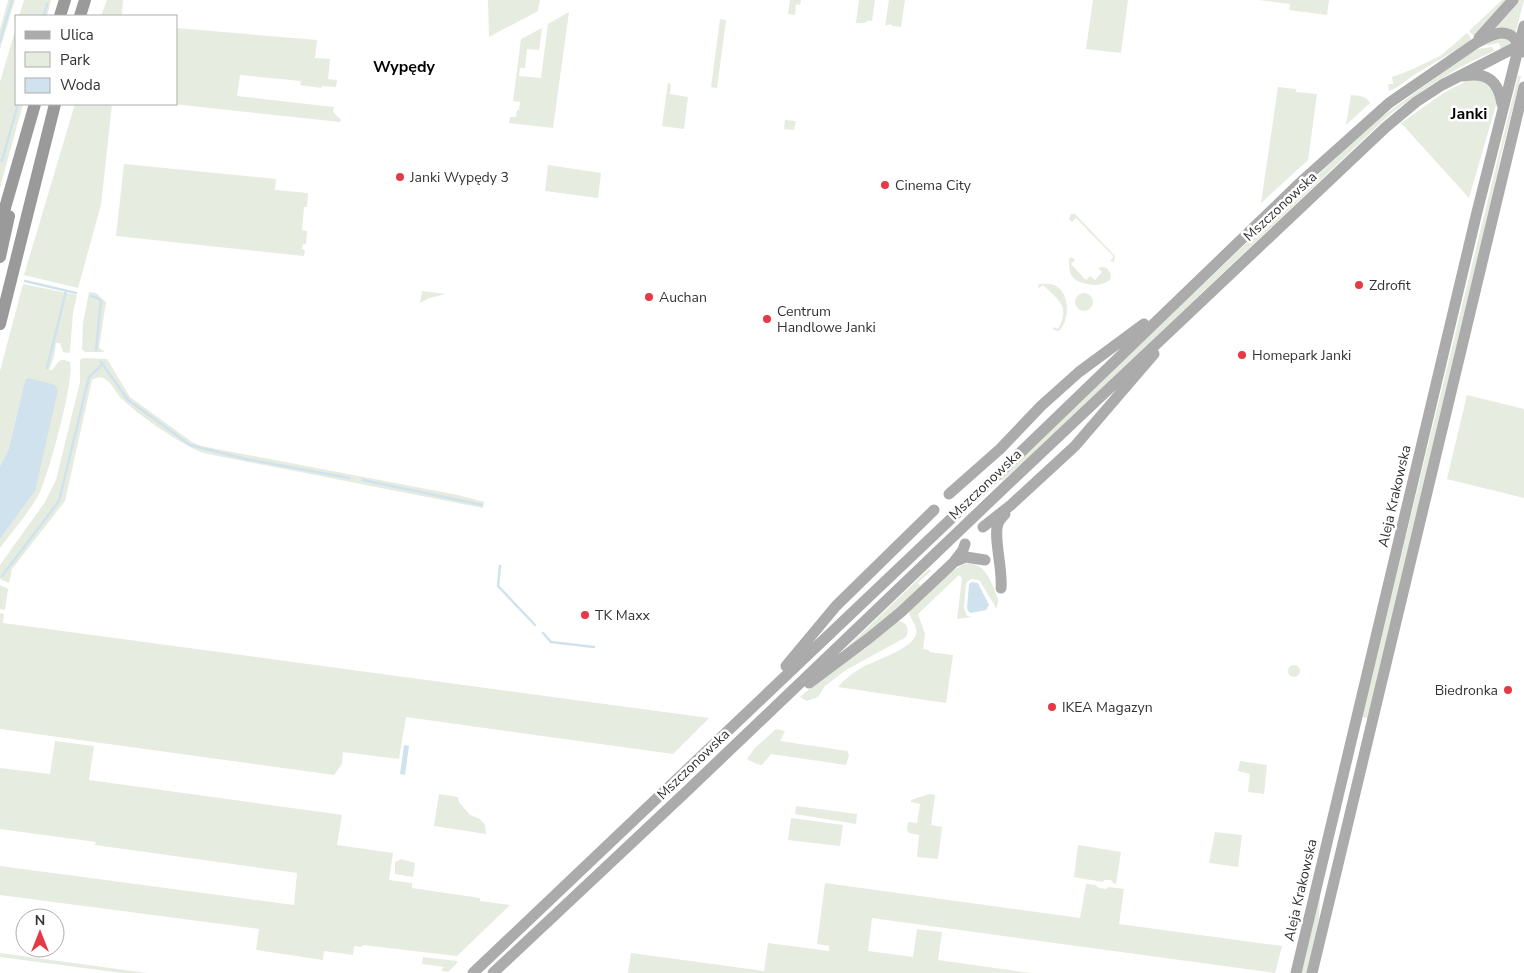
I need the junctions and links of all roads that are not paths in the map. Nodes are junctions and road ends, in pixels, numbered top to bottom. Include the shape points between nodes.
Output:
1 (65, 0) edge
2 (85, 0) edge
3 (1513, 0) edge
4 (60, 15) edge
5 (80, 15) edge
6 (1524, 26) edge
7 (1476, 43) junction
8 (1522, 47) edge
9 (1456, 77) junction
10 (1524, 87) edge
11 (36, 105) edge
12 (55, 105) edge
13 (1503, 111) junction
14 (24, 145) junction
15 (0, 225) edge
16 (0, 257) edge
17 (1180, 298) junction
18 (1194, 308) junction
19 (0, 324) edge
20 (949, 494) dead end
21 (1011, 505) junction
22 (934, 510) dead end
23 (983, 527) dead end
24 (965, 544) dead end
25 (984, 560) dead end
26 (953, 562) junction
27 (1001, 588) dead end
28 (756, 702) junction
29 (769, 712) junction
30 (473, 973) edge
31 (493, 973) edge
32 (1296, 973) edge
33 (1312, 973) edge

1 - 4 highway
2 - 5 highway
3 - 7 main road
6 - 8 main road, Aleja Krakowska
7 - 8 main road via 1502,34 1513,37
7 - 17 main road, Mszczonowska via 1389,103
8 - 9 main road, Mszczonowska
8 - 13 main road, Aleja Krakowska
9 - 13 main road via 1481,75 1491,80 1500,91
9 - 18 main road, Mszczonowska via 1416,102 1386,127
10 - 33 main road
11 - 14 highway
12 - 19 highway
13 - 32 main road, Aleja Krakowska
14 - 15 highway
14 - 16 highway
17 - 20 main road via 1079,372
17 - 28 main road, Mszczonowska
18 - 21 main road via 1075,446
18 - 29 main road, Mszczonowska
21 - 23 main road
21 - 27 main road via 996,530
22 - 28 main road via 836,606
24 - 26 main road
25 - 26 main road via 966,557
26 - 29 main road via 868,639
28 - 30 main road, Mszczonowska
29 - 31 main road, Mszczonowska

